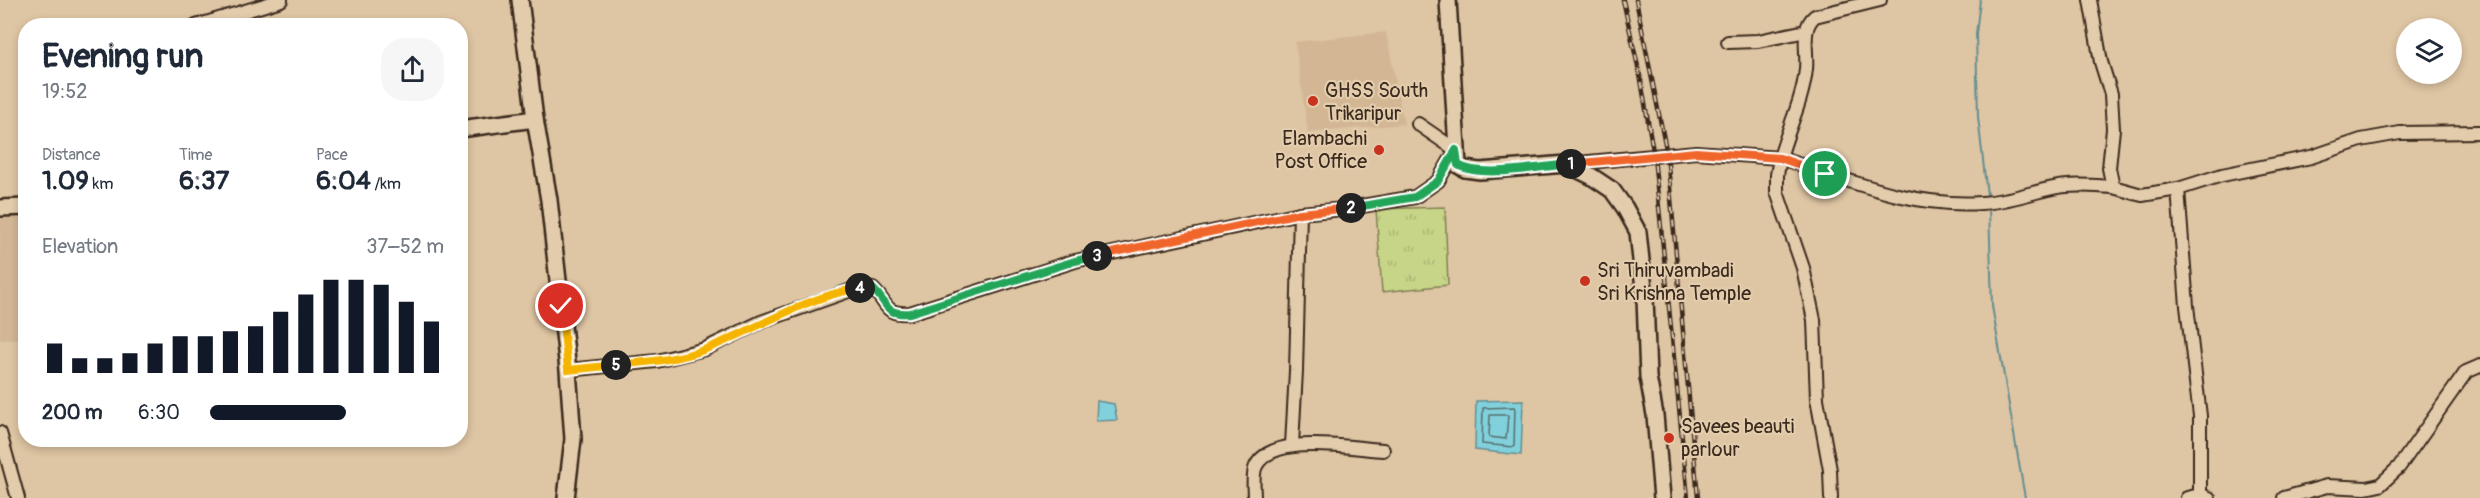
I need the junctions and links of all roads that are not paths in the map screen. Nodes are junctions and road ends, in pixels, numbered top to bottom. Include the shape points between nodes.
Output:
1 (281, 0) edge
2 (520, 0) edge
3 (1448, 0) edge
4 (1880, 0) edge
5 (2090, 0) edge
6 (222, 18) edge
7 (1806, 31) junction
8 (1728, 42) dead end
9 (535, 119) junction
10 (1418, 124) dead end
11 (468, 128) edge
12 (2480, 132) edge
13 (1456, 150) junction
14 (1780, 158) junction
15 (1566, 164) junction
16 (2113, 187) junction
17 (2178, 189) junction
18 (18, 207) edge
19 (0, 208) edge
20 (1300, 213) junction
21 (2480, 366) edge
22 (568, 370) junction
23 (0, 433) edge
24 (1292, 445) junction
25 (1383, 450) dead end
26 (2205, 497) edge
27 (18, 498) edge
28 (566, 498) edge
29 (1254, 498) edge
30 (1662, 498) edge
31 (1831, 498) edge
32 (2187, 498) edge
33 (2284, 498) edge

1 - 6 street
2 - 9 main road
3 - 13 main road
4 - 7 street via 1815,16 1808,21
5 - 16 street via 2111,94 2109,168
7 - 8 street via 1758,41
7 - 14 street via 1806,72
9 - 11 main road
9 - 22 main road via 549,200
10 - 13 street
12 - 17 street via 2400,133 2361,140 2311,157 2222,175
13 - 15 main road via 1458,165 1465,170
13 - 20 street via 1438,181 1415,197
14 - 15 street via 1696,152
14 - 16 street via 1924,201 2007,201 2054,188
14 - 31 street via 1777,192 1803,268 1814,320 1816,399 1830,470
15 - 30 main road via 1612,190 1638,232 1648,377
16 - 17 street via 2142,195
17 - 26 street
18 - 19 main road
20 - 22 street via 1075,261 910,313 893,313 873,289 857,288 761,322 705,349 657,361
20 - 24 street
21 - 33 street via 2466,372 2399,467 2380,485 2328,486
22 - 28 main road via 573,439
23 - 27 street
24 - 25 street
24 - 29 street via 1263,455 1254,468
26 - 32 street

